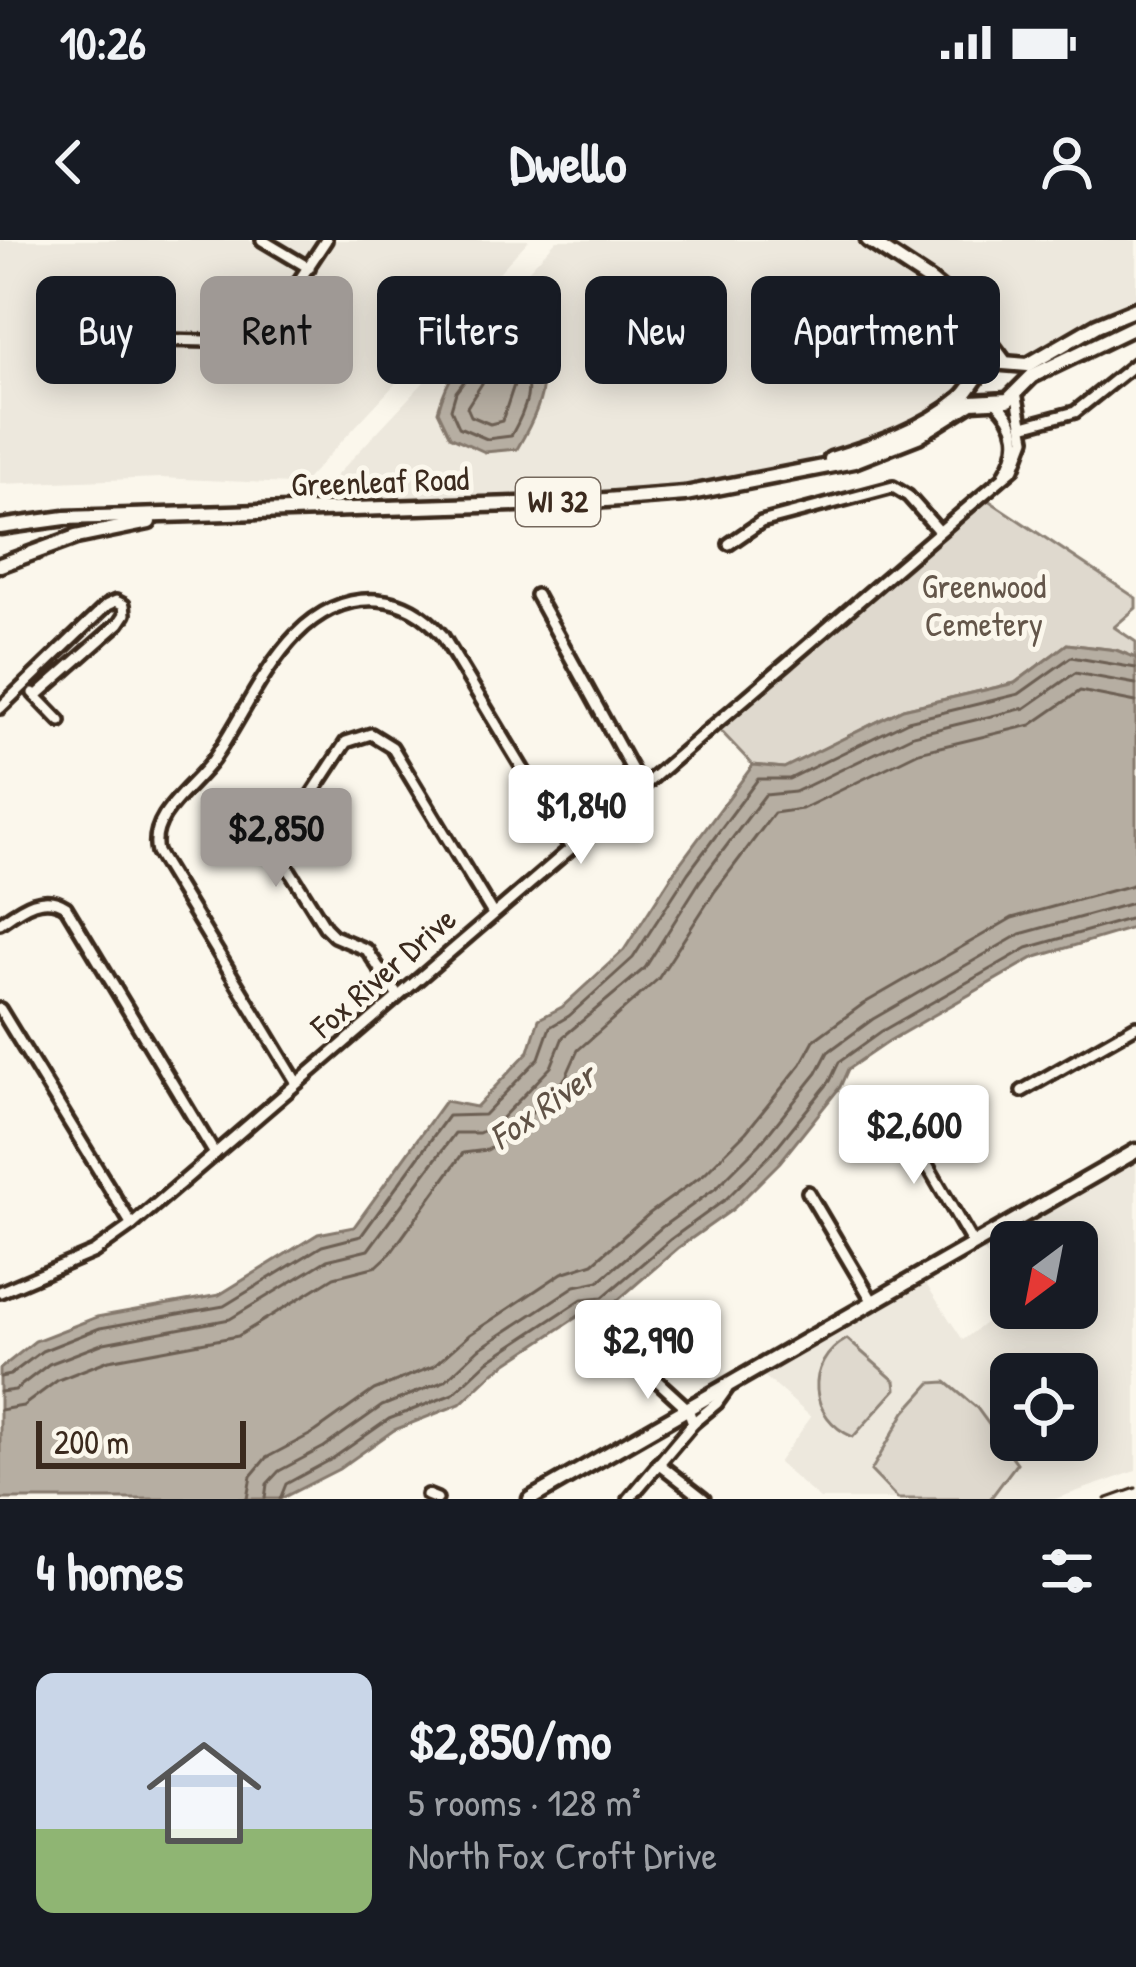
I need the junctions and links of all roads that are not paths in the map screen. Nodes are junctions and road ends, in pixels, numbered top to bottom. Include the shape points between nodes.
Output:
1 (262, 240) edge
2 (326, 240) edge
3 (868, 240) edge
4 (886, 245) edge
5 (309, 268) junction
6 (923, 276) edge
7 (1136, 309) edge
8 (1136, 326) edge
9 (176, 341) edge
10 (1000, 354) edge
11 (1000, 362) edge
12 (1007, 362) junction
13 (1136, 363) edge
14 (972, 384) edge
15 (980, 384) edge
16 (1018, 390) junction
17 (992, 400) junction
18 (1023, 426) junction
19 (796, 471) junction
20 (1003, 478) junction
21 (180, 515) junction
22 (0, 527) edge
23 (939, 531) junction
24 (729, 544) dead end
25 (0, 566) edge
26 (536, 595) dead end
27 (26, 684) junction
28 (37, 696) junction
29 (0, 707) edge
30 (60, 721) dead end
31 (641, 786) junction
32 (571, 847) junction
33 (493, 914) junction
34 (4, 920) edge
35 (397, 995) junction
36 (0, 1009) edge
37 (1136, 1027) edge
38 (297, 1083) junction
39 (1022, 1091) dead end
40 (894, 1108) dead end
41 (1136, 1151) edge
42 (215, 1154) junction
43 (808, 1192) dead end
44 (132, 1225) junction
45 (974, 1244) junction
46 (0, 1275) edge
47 (3, 1291) edge
48 (873, 1302) junction
49 (612, 1362) dead end
50 (691, 1416) junction
51 (658, 1462) junction
52 (537, 1498) edge
53 (629, 1499) edge
54 (704, 1499) edge

1 - 5 street
2 - 5 street
3 - 4 main road
4 - 6 main road
5 - 9 street via 269,330 251,343
7 - 12 main road, WI 32 via 1034,363
8 - 16 main road, WI 32
10 - 12 main road
11 - 12 main road, WI 32
12 - 16 main road via 1018,373
13 - 18 street via 1076,412
14 - 19 main road, Greenleaf Road / WI 32 via 918,425
15 - 17 main road
16 - 17 main road, WI 32
16 - 18 street
17 - 19 main road, Greenleaf Road / WI 32 via 972,402 874,455
17 - 20 street via 1013,422 1017,440
18 - 20 street, Fox River Drive via 1022,457
19 - 21 main road, Greenleaf Road / WI 32 via 630,499
20 - 23 street, Fox River Drive
21 - 22 main road, WI 32
21 - 25 main road, WI 32 via 76,537
23 - 24 street via 893,487 761,523
23 - 31 street, Fox River Drive
26 - 31 street
27 - 28 street
27 - 28 street via 107,605 120,602 124,618
27 - 29 street
28 - 30 street
31 - 32 street, Fox River Drive
32 - 33 street, Fox River Drive
32 - 38 street via 442,635 414,610 390,601 345,603 299,630 158,826 157,852
33 - 35 street, Fox River Drive
33 - 35 street via 387,742 371,734 343,745 287,832 283,857 325,927 368,950
34 - 42 street via 46,898 66,907
35 - 38 street, Fox River Drive
36 - 44 street
37 - 39 street
38 - 42 street, Fox River Drive
40 - 45 street
41 - 45 main road
42 - 44 street, Fox River Drive
43 - 48 street
44 - 47 street, Fox River Drive via 94,1252
45 - 48 main road
46 - 47 street
48 - 50 main road
49 - 50 street via 628,1354
50 - 51 street via 682,1418 682,1432
50 - 52 main road
51 - 53 street
51 - 54 street

